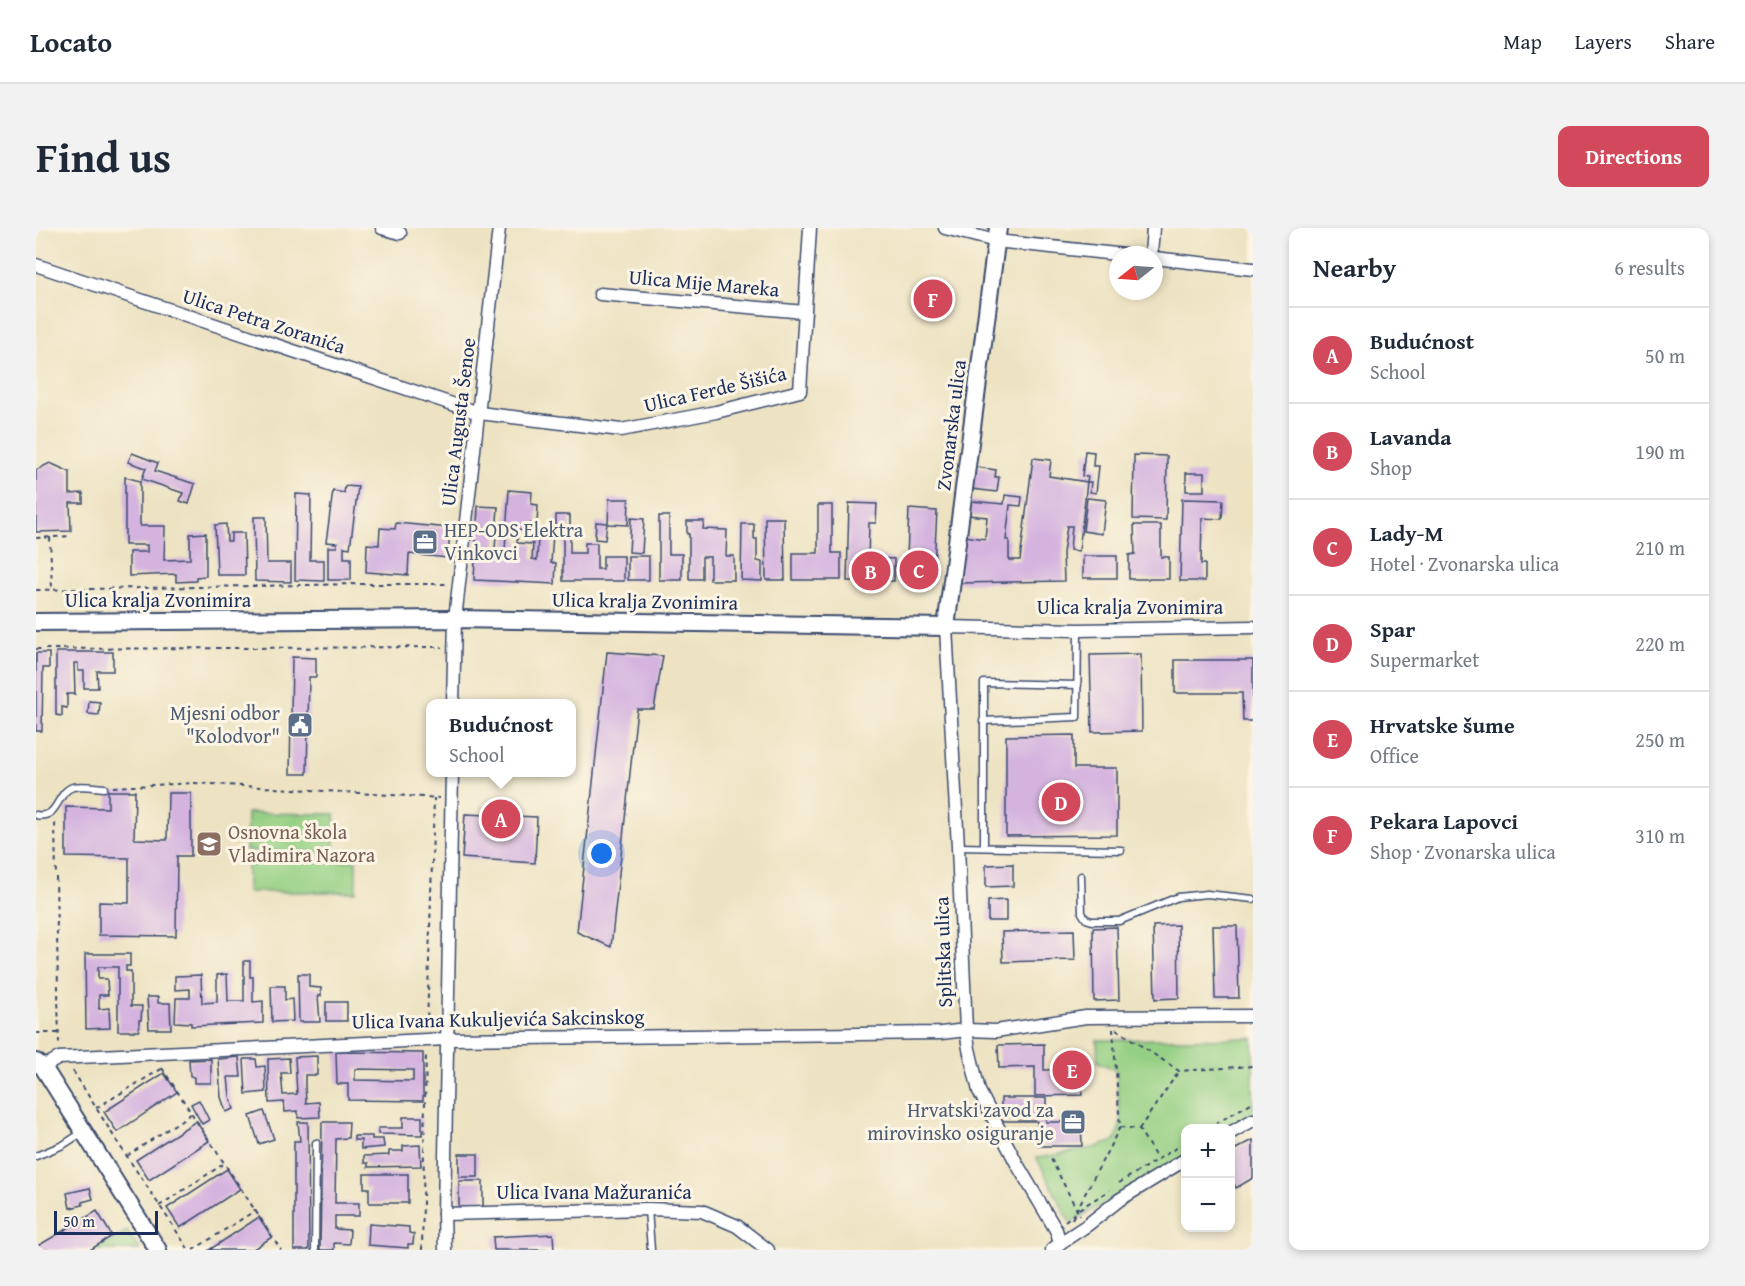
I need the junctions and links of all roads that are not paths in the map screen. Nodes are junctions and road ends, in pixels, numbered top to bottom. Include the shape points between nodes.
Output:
1 (382, 228) edge
2 (499, 228) edge
3 (810, 228) edge
4 (945, 228) edge
5 (1153, 228) edge
6 (400, 233) dead end
7 (997, 234) edge
8 (1152, 246) edge
9 (1109, 252) edge
10 (1163, 258) edge
11 (36, 265) edge
12 (1253, 269) edge
13 (600, 294) dead end
14 (805, 312) junction
15 (479, 413) junction
16 (454, 619) junction
17 (36, 622) edge
18 (946, 627) junction
19 (1253, 627) edge
20 (1078, 630) junction
21 (1078, 685) junction
22 (453, 699) edge
23 (982, 721) junction
24 (452, 777) edge
25 (104, 788) road end
26 (36, 815) edge
27 (958, 847) junction
28 (984, 847) junction
29 (1120, 850) dead end
30 (1081, 876) dead end
31 (1253, 899) edge
32 (1253, 1016) edge
33 (966, 1030) junction
34 (447, 1039) junction
35 (40, 1064) edge
36 (1253, 1120) edge
37 (1235, 1130) edge
38 (84, 1132) junction
39 (316, 1143) dead end
40 (36, 1156) edge
41 (1181, 1162) edge
42 (648, 1209) junction
43 (444, 1214) junction
44 (1056, 1246) edge
45 (159, 1250) edge
46 (315, 1250) edge
47 (446, 1250) edge
48 (651, 1250) edge
49 (768, 1250) edge

1 - 6 street
2 - 15 street, Ulica Augusta Šenoe
3 - 14 street, Ulica Ferde Šišića
4 - 7 street
5 - 8 street
7 - 9 street
7 - 18 main road, Zvonarska ulica
10 - 12 street
11 - 15 street, Ulica Petra Zoranića
13 - 14 street, Ulica Mije Mareka
14 - 15 street, Ulica Ferde Šišića via 800,391 621,430
15 - 16 street, Ulica Augusta Šenoe
16 - 17 main road, Ulica kralja Zvonimira
16 - 18 main road, Ulica kralja Zvonimira
16 - 22 street, Ulica Augusta Šenoe
18 - 20 street, Ulica kralja Zvonimira
18 - 27 street, Splitska ulica
19 - 20 street, Ulica kralja Zvonimira
20 - 21 lane
21 - 23 lane via 1077,717
21 - 23 lane via 984,683
23 - 28 lane
24 - 34 street
25 - 26 lane via 74,787 51,813
27 - 28 lane
27 - 33 street, Splitska ulica
28 - 29 lane
30 - 31 lane via 1082,913 1092,921 1119,921 1178,897 1208,894
32 - 33 street, Ulica Ivana Kukuljevića Sakcinskog via 1086,1017 996,1031
33 - 34 street, Ulica Ivana Kukuljevića Sakcinskog
33 - 44 street, Splitska ulica via 980,1091 1056,1230
34 - 35 street, Ulica Ivana Kukuljevića Sakcinskog via 59,1058
34 - 43 street
35 - 38 main road
36 - 37 street
38 - 40 lane
38 - 45 main road
39 - 46 lane
41 - 44 street via 1119,1200
42 - 43 street, Ulica Ivana Mažuranića
42 - 48 lane
42 - 49 street, Ulica Ivana Mažuranića via 702,1211 737,1226
43 - 47 street

